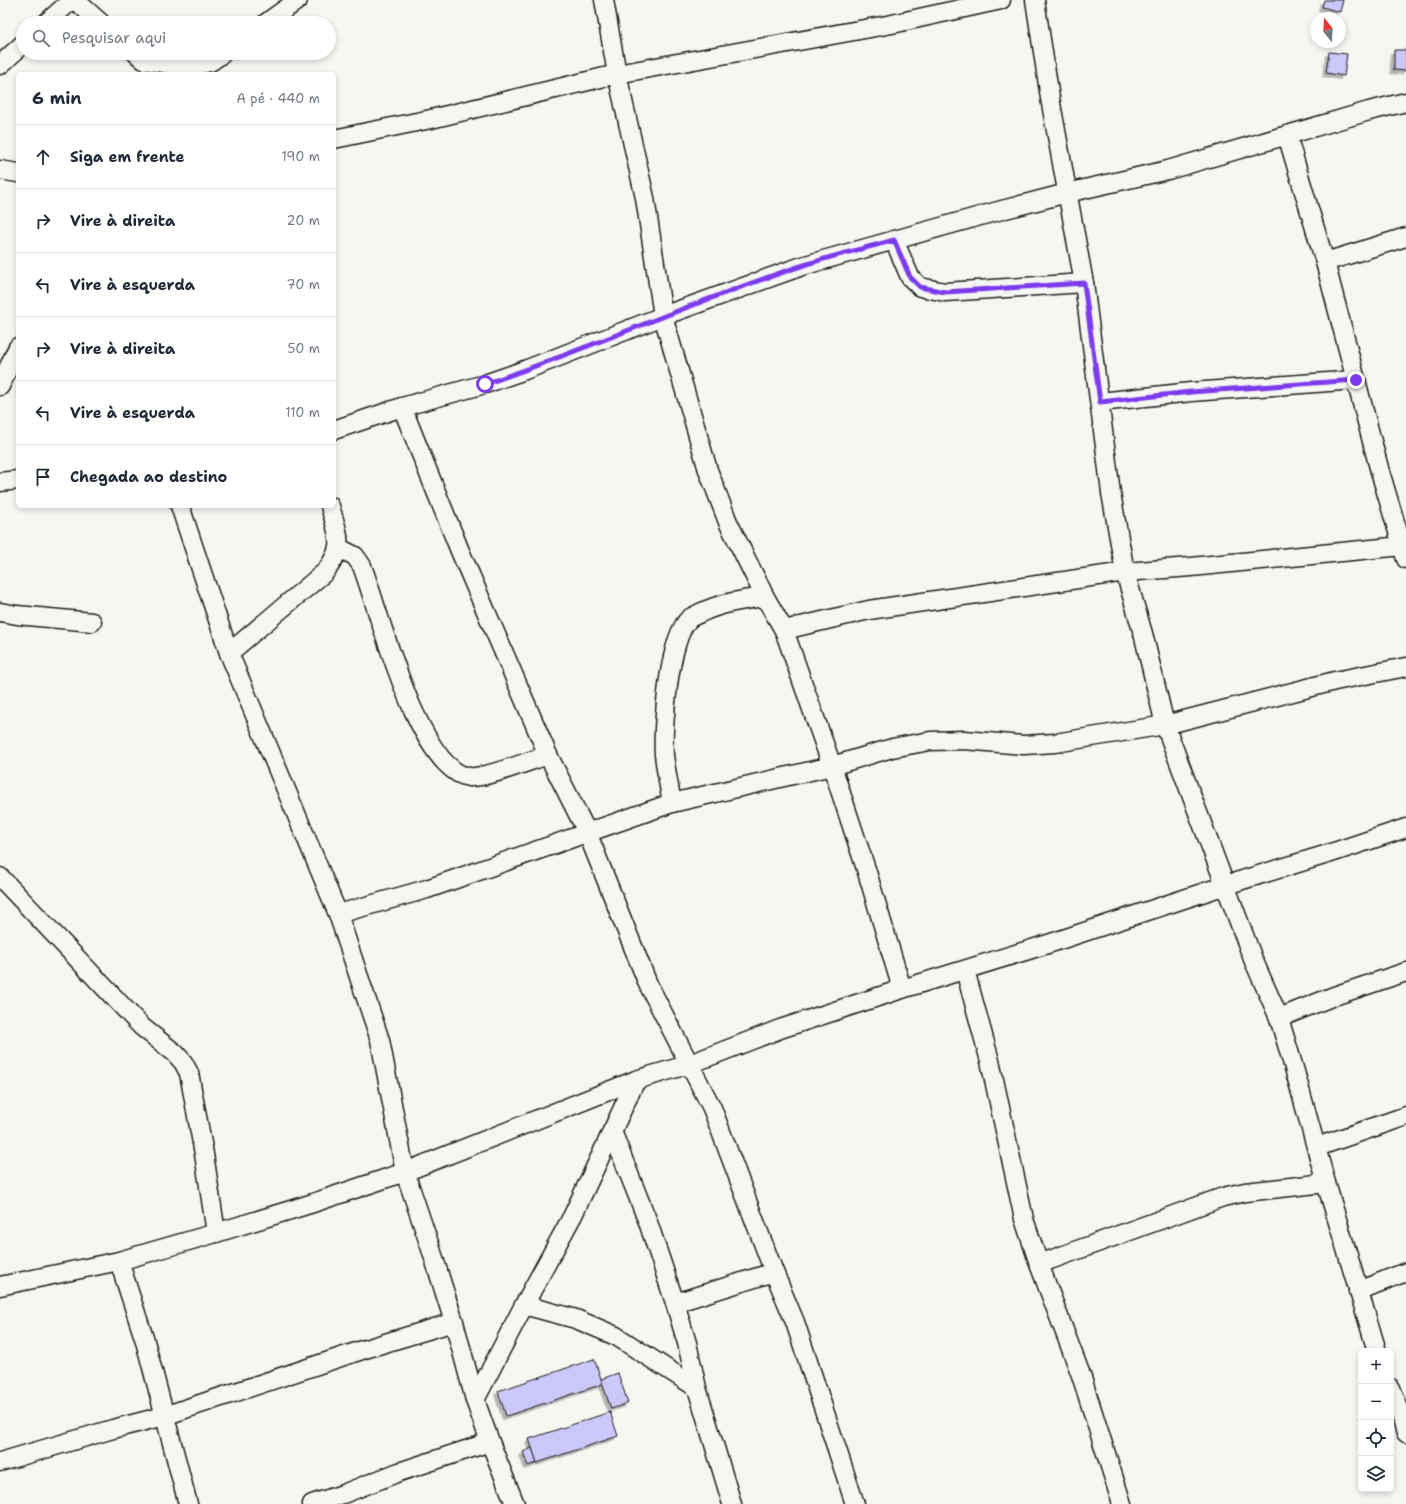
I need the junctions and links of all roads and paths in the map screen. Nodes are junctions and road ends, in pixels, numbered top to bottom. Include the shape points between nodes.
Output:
1 (73, 0) edge
2 (298, 0) edge
3 (604, 0) edge
4 (1001, 0) edge
5 (1035, 0) edge
6 (54, 16) edge
7 (92, 16) edge
8 (276, 16) edge
9 (16, 50) edge
10 (213, 60) edge
11 (139, 62) edge
12 (0, 65) edge
13 (617, 74) junction
14 (1406, 102) edge
15 (1287, 135) junction
16 (336, 139) edge
17 (0, 170) edge
18 (16, 173) edge
19 (1067, 193) junction
20 (1406, 237) edge
21 (894, 240) junction
22 (1325, 262) junction
23 (1084, 283) junction
24 (663, 316) junction
25 (16, 350) edge
26 (1356, 380) junction
27 (0, 386) edge
28 (1100, 402) junction
29 (402, 407) junction
30 (336, 429) edge
31 (16, 480) edge
32 (0, 482) edge
33 (181, 508) edge
34 (331, 508) edge
35 (339, 548) junction
36 (1404, 552) edge
37 (1125, 572) junction
38 (765, 597) junction
39 (0, 612) edge
40 (92, 622) dead end
41 (784, 630) junction
42 (229, 653) junction
43 (1406, 667) edge
44 (1165, 725) junction
45 (548, 755) junction
46 (832, 766) junction
47 (672, 803) junction
48 (1406, 828) edge
49 (587, 832) junction
50 (0, 877) edge
51 (1226, 885) junction
52 (338, 914) junction
53 (965, 970) junction
54 (1406, 972) edge
55 (902, 989) junction
56 (1279, 1018) junction
57 (690, 1064) junction
58 (636, 1080) junction
59 (1406, 1116) edge
60 (612, 1131) junction
61 (1317, 1147) junction
62 (405, 1172) junction
63 (1326, 1183) junction
64 (216, 1233) junction
65 (119, 1261) junction
66 (1039, 1264) junction
67 (774, 1272) junction
68 (1406, 1272) edge
69 (0, 1286) edge
70 (1358, 1291) junction
71 (675, 1303) junction
72 (524, 1304) junction
73 (454, 1322) junction
74 (1376, 1348) edge
75 (697, 1388) junction
76 (1394, 1394) edge
77 (475, 1400) junction
78 (1403, 1410) edge
79 (164, 1416) junction
80 (1406, 1433) edge
81 (490, 1442) junction
82 (0, 1462) edge
83 (345, 1499) edge
84 (188, 1504) edge
85 (312, 1504) edge
86 (515, 1504) edge
87 (732, 1504) edge
88 (855, 1504) edge
89 (1122, 1504) edge

1 - 6 street
1 - 7 street
2 - 8 street
3 - 13 street
4 - 13 street via 892,24
5 - 19 street
9 - 12 street
10 - 11 street via 188,67
13 - 16 street via 431,119
13 - 24 street via 645,198
14 - 15 street
15 - 19 street via 1168,170
15 - 22 street
17 - 18 street
19 - 21 street
19 - 23 street
20 - 22 street
21 - 23 street via 910,277 920,287 945,292
21 - 24 street via 802,266
22 - 26 street
23 - 28 street
24 - 29 street via 485,384
24 - 38 street via 708,470 728,522
25 - 27 street
26 - 28 street via 1191,392
26 - 36 street
28 - 37 street via 1111,493
29 - 30 street
29 - 45 street via 460,551
31 - 32 street
33 - 42 street
34 - 35 street via 339,536
35 - 42 street via 334,561 325,572
35 - 45 street via 355,556 362,566 401,679 421,728 434,750 445,762 456,772 470,777 485,775
36 - 37 street
37 - 41 street via 869,610
37 - 44 street
38 - 41 street
38 - 47 street via 710,609 689,619 679,635 670,673 664,754
39 - 40 street
41 - 46 street
42 - 52 street
43 - 44 street via 1327,683
44 - 46 street via 1055,743 1024,745 964,740 930,741 892,748
44 - 51 street
45 - 49 street
46 - 47 street
46 - 55 street
47 - 49 street
48 - 51 street
49 - 52 street via 427,889
49 - 57 street via 648,984
50 - 64 street via 142,1027 183,1062 189,1073
51 - 53 street
51 - 56 street via 1253,959
52 - 62 street via 380,1040
53 - 55 street
53 - 66 street via 990,1061 1024,1219
54 - 56 street
55 - 57 street via 780,1029
56 - 61 street
57 - 58 street
57 - 67 street via 712,1108
58 - 60 street
58 - 62 street
59 - 61 street
60 - 71 street via 648,1222
60 - 72 street via 573,1214
61 - 63 street
62 - 64 street
62 - 73 street
63 - 66 street via 1223,1197
63 - 70 street
64 - 65 street
65 - 69 street
65 - 79 street via 145,1341
66 - 89 street via 1081,1375
67 - 71 street
67 - 88 street via 795,1322
68 - 70 street
70 - 74 street
71 - 75 street
72 - 75 street via 576,1319 616,1336
72 - 77 street
73 - 77 street
73 - 79 street via 347,1354
75 - 87 street
76 - 78 street
77 - 81 street
78 - 80 street
79 - 82 street
79 - 84 street
81 - 83 street via 399,1472
81 - 86 street
83 - 85 street

